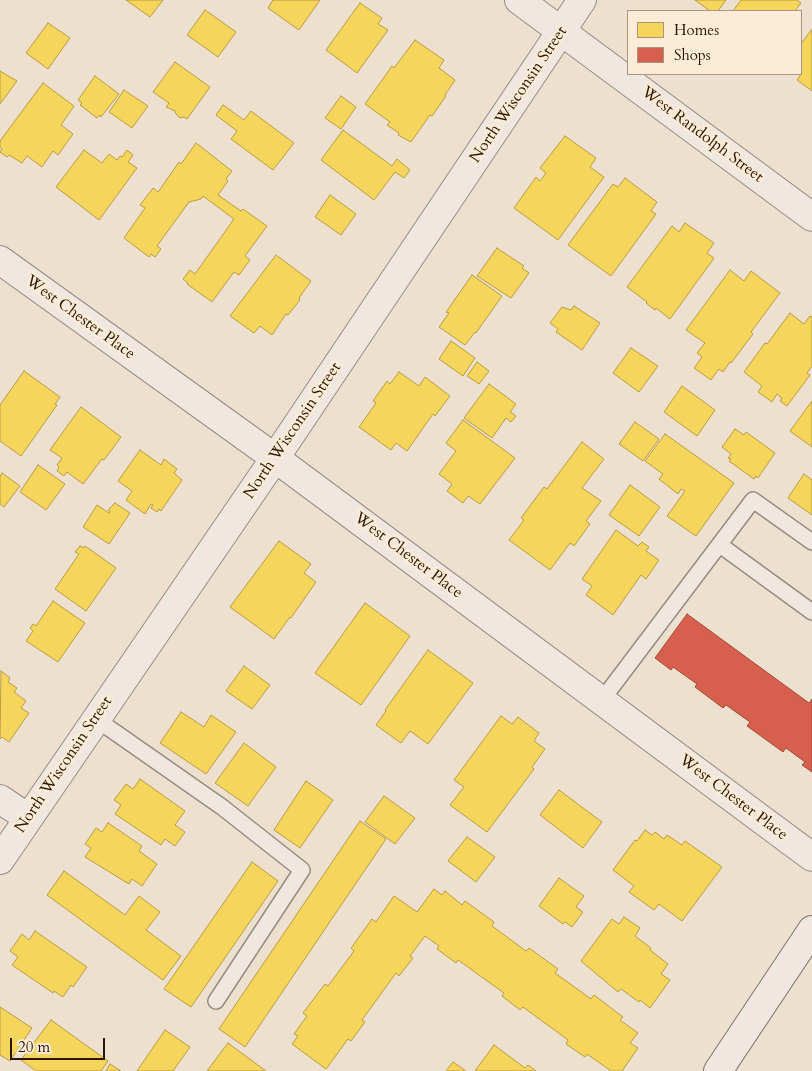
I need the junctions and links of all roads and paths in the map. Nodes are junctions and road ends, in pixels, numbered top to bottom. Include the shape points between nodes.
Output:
1 (519, 0) edge
2 (582, 0) edge
3 (562, 31) junction
4 (812, 217) edge
5 (0, 260) edge
6 (276, 458) junction
7 (812, 542) edge
8 (720, 545) junction
9 (812, 612) edge
10 (602, 700) junction
11 (96, 719) junction
12 (0, 799) edge
13 (28, 818) junction
14 (812, 857) edge
15 (0, 860) edge
16 (812, 930) edge
17 (216, 1000) dead end
18 (718, 1071) edge

1 - 3 street, West Randolph Street
2 - 3 street, North Wisconsin Street
3 - 4 street, West Randolph Street
3 - 6 street, North Wisconsin Street
5 - 6 street, West Chester Place
6 - 10 street, West Chester Place
6 - 11 street, North Wisconsin Street
7 - 8 lane via 753,500
8 - 9 lane
8 - 10 lane
10 - 14 street, West Chester Place
11 - 13 street, North Wisconsin Street
11 - 17 lane via 222,807 302,870
12 - 13 street
13 - 15 street, North Wisconsin Street
16 - 18 street

